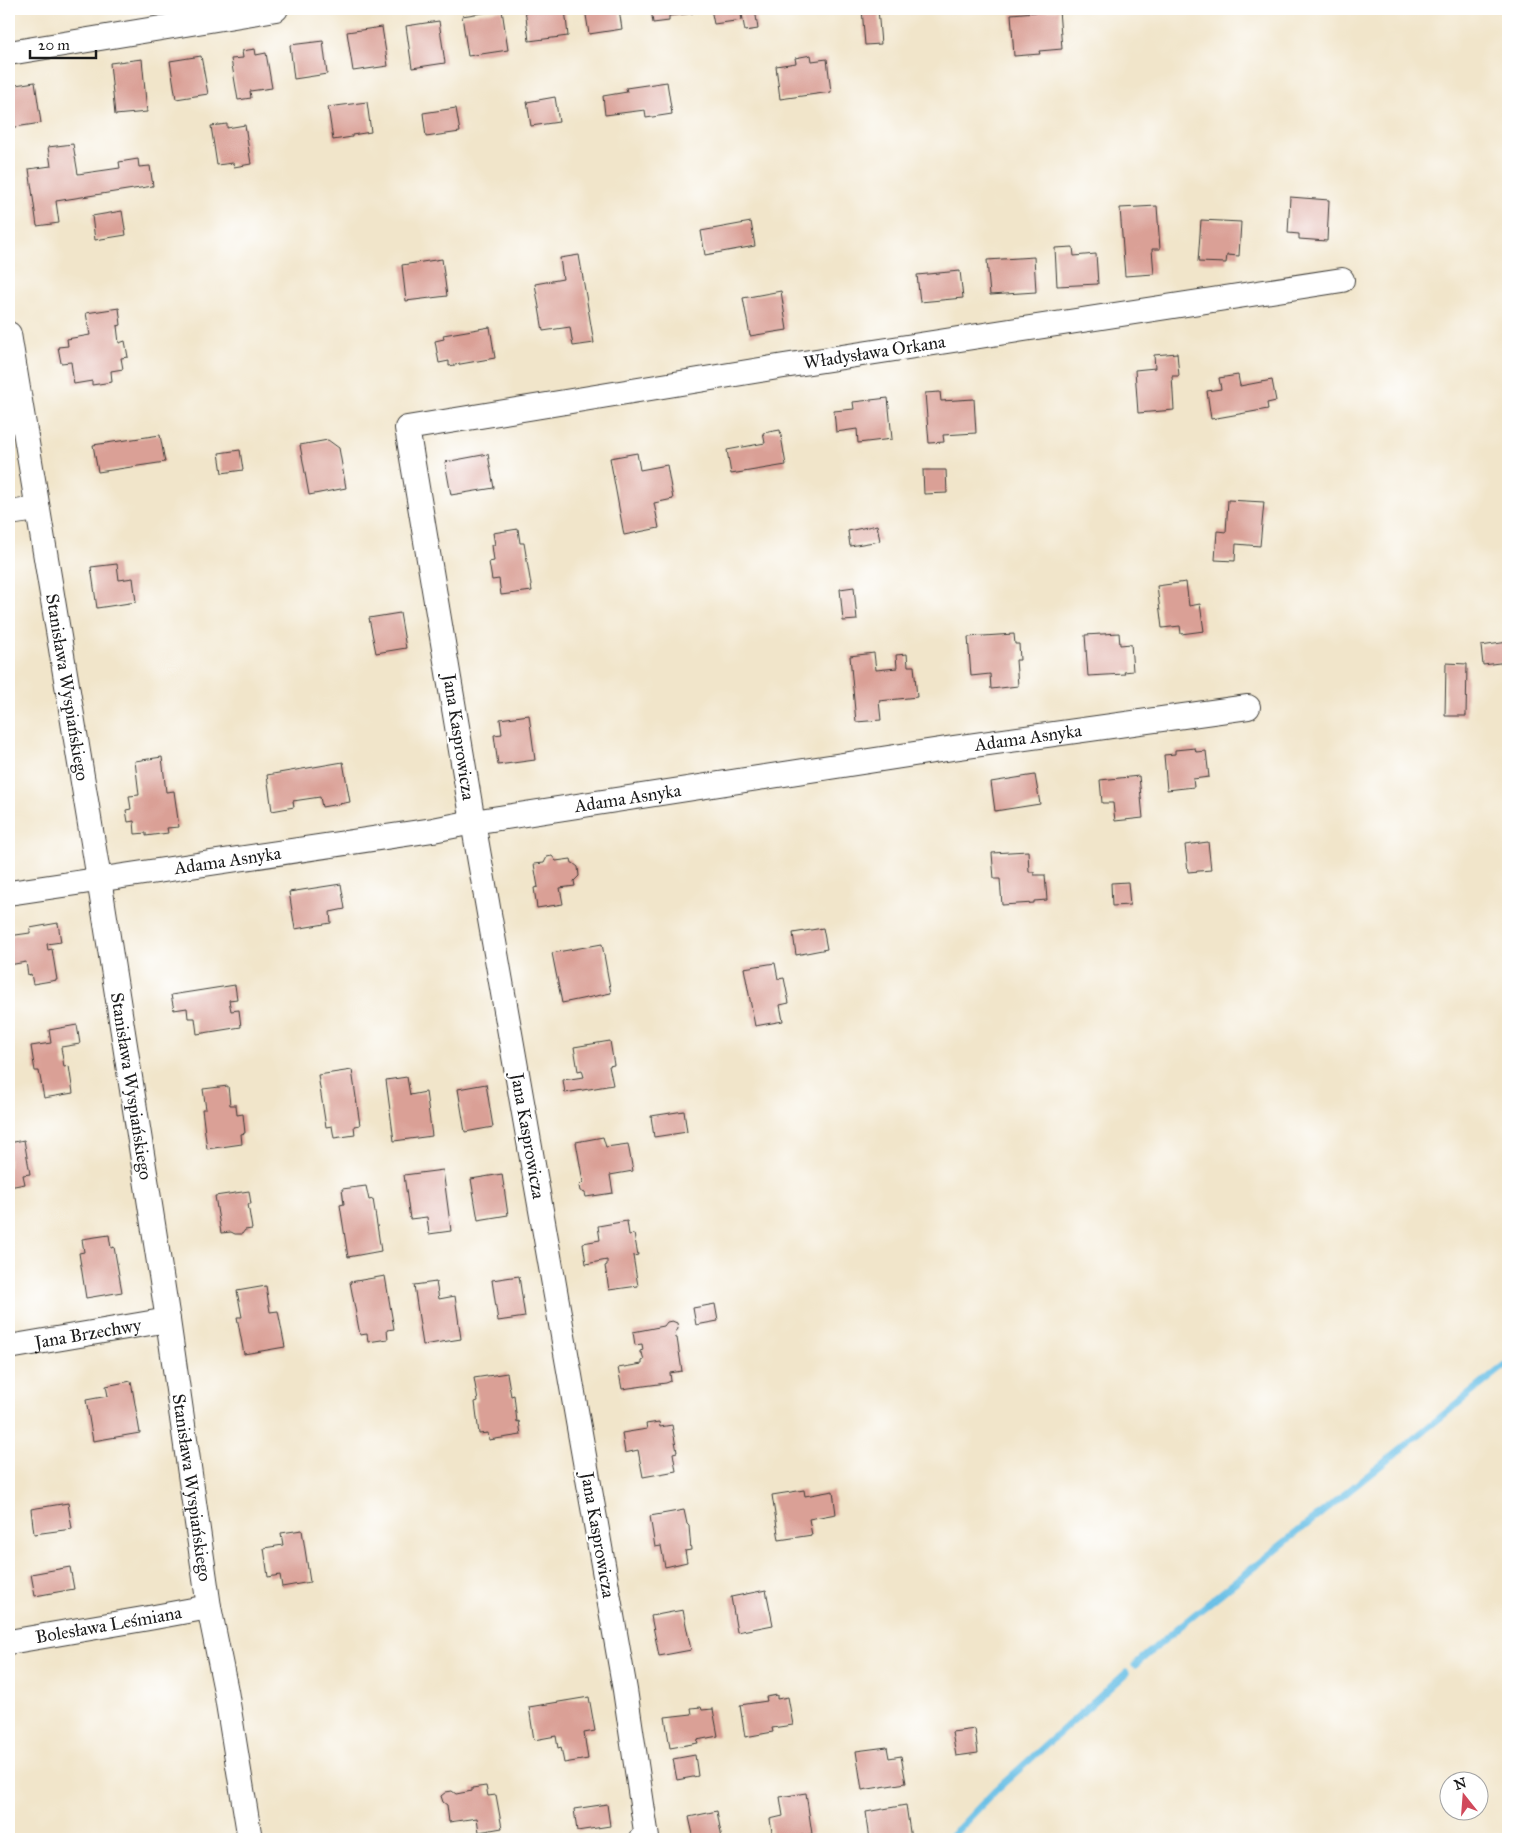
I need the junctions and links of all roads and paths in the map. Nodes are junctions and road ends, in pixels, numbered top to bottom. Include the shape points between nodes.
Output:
1 (276, 9) edge
2 (9, 53) edge
3 (1342, 280) dead end
4 (9, 334) edge
5 (407, 428) joint
6 (37, 509) junction
7 (9, 513) edge
8 (1248, 707) dead end
9 (473, 822) junction
10 (99, 879) junction
11 (9, 893) edge
12 (168, 1320) junction
13 (9, 1346) edge
14 (209, 1606) junction
15 (9, 1642) edge
16 (250, 1839) edge
17 (641, 1839) edge

1 - 2 street
3 - 5 street, Władysława Orkana
4 - 6 street, Stanisława Wyspiańskiego
5 - 9 street, Jana Kasprowicza
6 - 7 street
6 - 10 street, Stanisława Wyspiańskiego
8 - 9 street, Adama Asnyka via 953,748
9 - 10 street, Adama Asnyka
9 - 17 street, Jana Kasprowicza via 625,1690 647,1838
10 - 11 street, Adama Asnyka
10 - 12 street, Stanisława Wyspiańskiego
12 - 13 street, Jana Brzechwy
12 - 14 street, Stanisława Wyspiańskiego
14 - 15 street, Bolesława Leśmiana
14 - 16 street, Stanisława Wyspiańskiego

